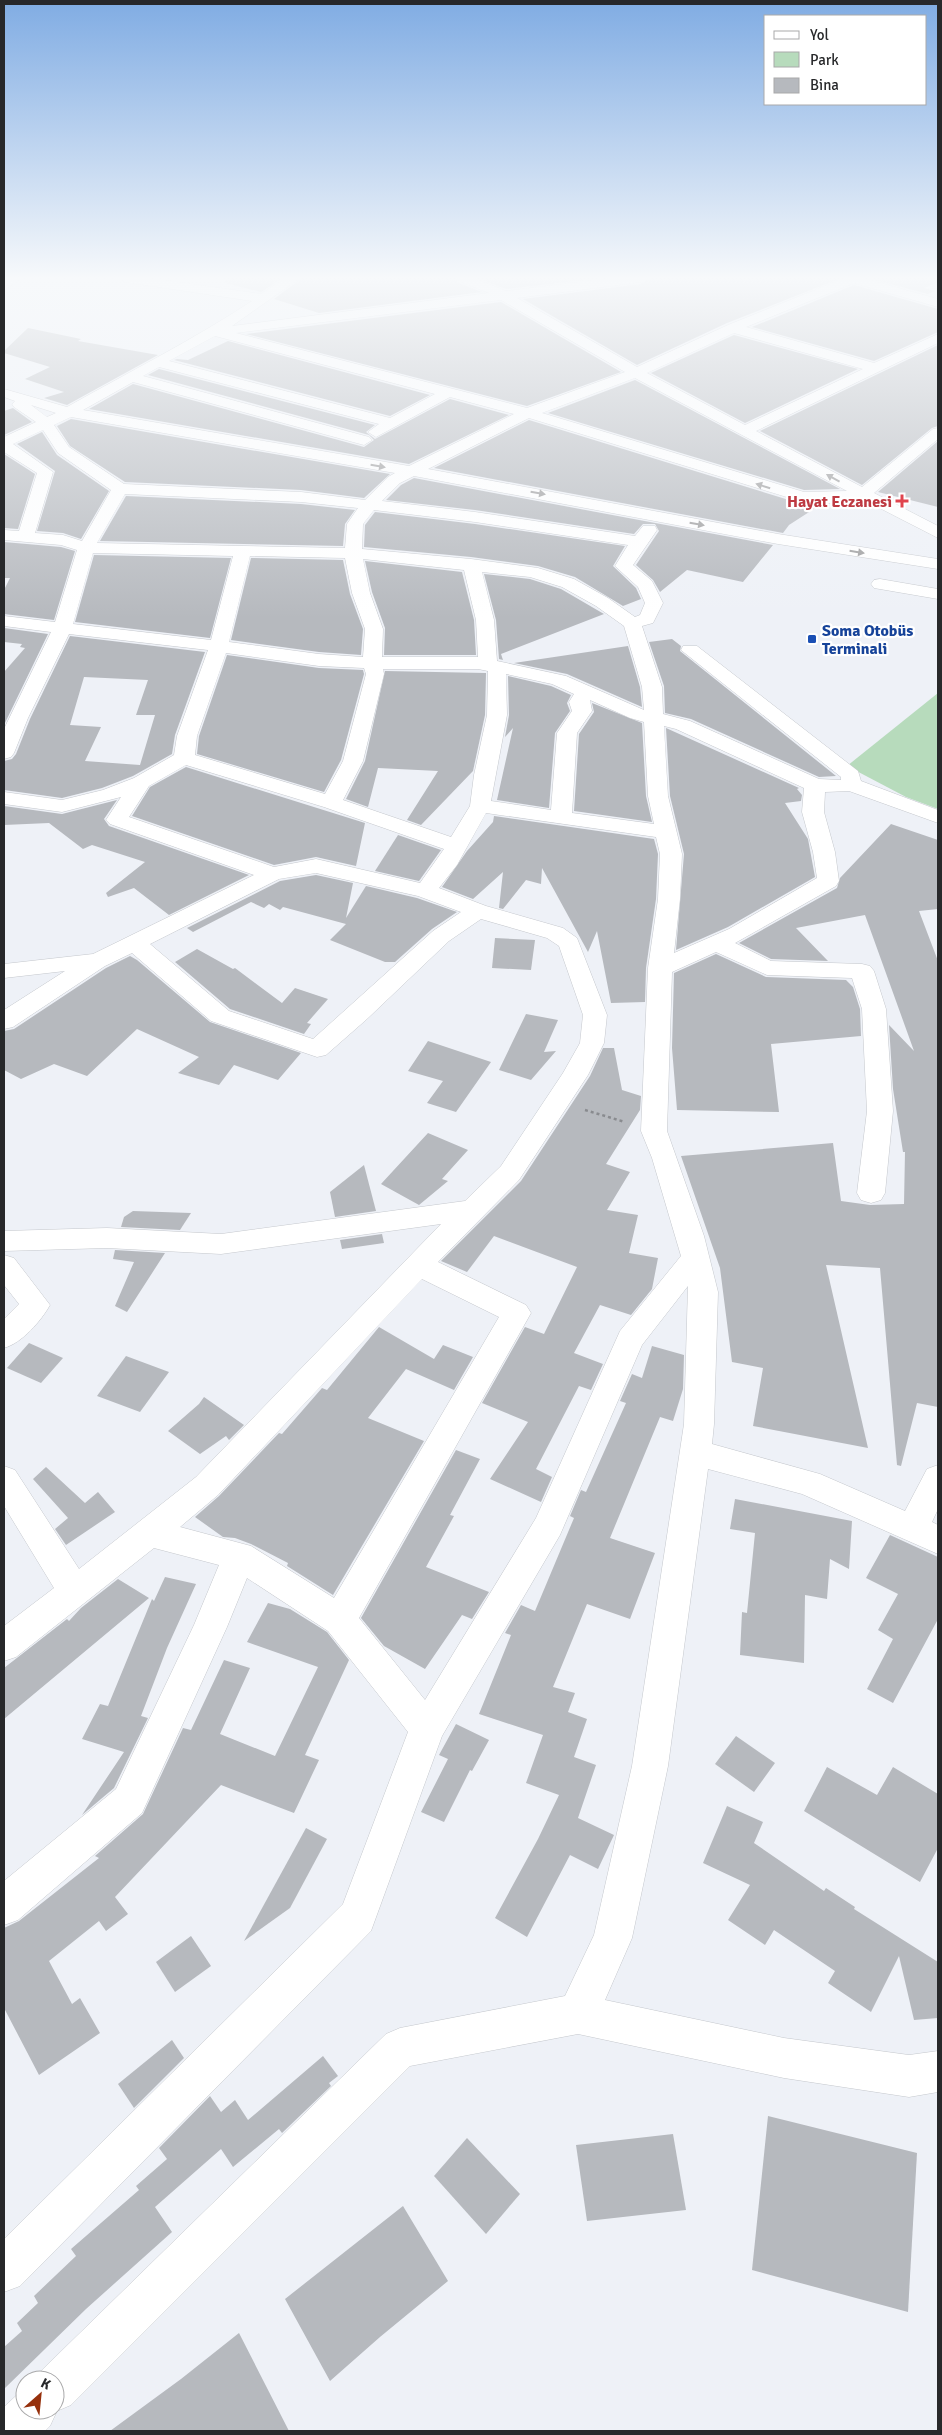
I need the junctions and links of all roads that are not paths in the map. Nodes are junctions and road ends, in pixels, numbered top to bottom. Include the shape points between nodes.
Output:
1 (106, 392) edge
2 (186, 392) edge
3 (271, 392) edge
4 (449, 392) joint
5 (586, 392) edge
6 (672, 392) edge
7 (826, 392) edge
8 (4, 393) edge
9 (69, 412) junction
10 (528, 413) junction
11 (45, 422) junction
12 (391, 423) junction
13 (746, 430) junction
14 (938, 432) edge
15 (364, 440) junction
16 (4, 444) edge
17 (338, 459) junction
18 (410, 472) junction
19 (120, 489) junction
20 (863, 494) junction
21 (370, 504) junction
22 (661, 518) junction
23 (938, 533) edge
24 (4, 535) edge
25 (26, 536) junction
26 (639, 542) junction
27 (86, 548) junction
28 (242, 552) junction
29 (353, 554) junction
30 (934, 559) edge
31 (471, 564) junction
32 (880, 584) dead end
33 (938, 594) edge
34 (4, 622) edge
35 (632, 623) junction
36 (62, 629) junction
37 (219, 646) junction
38 (690, 650) dead end
39 (372, 663) junction
40 (492, 666) junction
41 (585, 691) junction
42 (653, 718) junction
43 (4, 753) edge
44 (184, 758) junction
45 (141, 782) junction
46 (851, 784) junction
47 (815, 785) junction
48 (4, 798) edge
49 (331, 803) junction
50 (480, 806) junction
51 (938, 817) edge
52 (561, 818) junction
53 (666, 831) junction
54 (457, 846) junction
55 (273, 874) junction
56 (425, 891) junction
57 (478, 910) junction
58 (135, 943) junction
59 (716, 943) junction
60 (97, 961) junction
61 (660, 968) junction
62 (4, 971) edge
63 (4, 1021) edge
64 (872, 1193) dead end
65 (473, 1210) junction
66 (4, 1241) edge
67 (695, 1258) junction
68 (4, 1265) edge
69 (418, 1265) junction
70 (4, 1337) edge
71 (697, 1453) junction
72 (938, 1478) edge
73 (4, 1479) edge
74 (150, 1533) junction
75 (925, 1534) edge
76 (239, 1556) junction
77 (75, 1592) junction
78 (340, 1620) junction
79 (4, 1646) edge
80 (427, 1729) junction
81 (4, 1906) edge
82 (578, 2014) junction
83 (938, 2072) edge
84 (4, 2270) edge
85 (65, 2379) edge
86 (24, 2420) edge
87 (12, 2431) edge

1 - 9 street
2 - 15 street
3 - 12 street
4 - 10 street
4 - 12 street
5 - 10 street
6 - 13 street
7 - 13 street
8 - 9 street
8 - 11 street
9 - 11 street
9 - 17 street
10 - 18 street
20 -> 10 street via 803,497
11 - 16 street
11 - 19 street via 64,450
12 - 15 street
20 -> 13 street
14 - 20 street
15 - 17 street
16 - 25 street via 45,472
17 -> 18 street
18 - 21 street via 394,480
18 -> 22 street
19 - 21 street via 252,493
19 - 27 street
20 - 23 street
21 - 26 street
21 - 29 street via 355,524
22 - 26 street
22 -> 30 street
24 - 25 street
25 - 27 street via 63,540
26 - 35 street via 624,566 646,585 654,603 647,619
27 - 28 street
27 - 36 street
28 - 29 street
28 - 37 street
29 - 31 street
29 - 39 street via 361,592 374,629
31 - 35 street via 532,572 568,583
31 - 40 street
32 - 33 street
34 - 36 street
35 - 42 street via 652,687
36 - 37 street
36 - 43 street
37 - 39 street via 319,660
37 - 44 street via 187,736
38 - 46 street via 851,775
39 - 40 street
39 - 49 street via 375,674 353,762
40 - 41 street via 559,680
40 - 50 street via 497,715
41 - 42 street
41 - 52 street via 579,702 582,711 567,733
42 - 47 street via 683,725
42 - 53 street via 658,796
44 - 45 street
44 - 49 street
45 - 48 street via 62,806
45 - 55 street via 117,820
46 - 47 street via 834,787
46 - 51 street
47 - 59 street via 813,812 828,881
49 - 54 street
50 - 52 street
50 - 54 street
52 - 53 street
53 - 61 street via 671,854
54 - 56 street
55 - 56 street via 316,866
55 - 58 street
56 - 57 street
57 - 58 street via 441,936 317,1049 220,1016
57 - 65 street via 555,933 569,943 595,1015 592,1043 559,1101 510,1173
58 - 60 street
59 - 61 street
59 - 64 street via 767,968 862,971 874,1010 880,1111
60 - 62 street
60 - 63 street
61 - 67 street via 654,1131
65 - 66 street via 221,1244 107,1238
65 - 69 street
67 - 71 street via 704,1292
67 - 80 street via 630,1339 549,1525
68 - 70 street via 36,1306
69 - 74 street via 207,1486
69 - 78 street via 516,1313
71 - 75 street via 809,1483
71 - 82 street via 648,1776 613,1938
72 - 75 street
73 - 77 street
74 - 76 street
74 - 77 street
76 - 78 street
76 - 81 street via 210,1628 129,1802
77 - 79 street
78 - 80 street
80 - 84 street via 357,1917
82 - 83 street via 784,2058 909,2076
82 - 85 street via 400,2048
86 - 87 street

